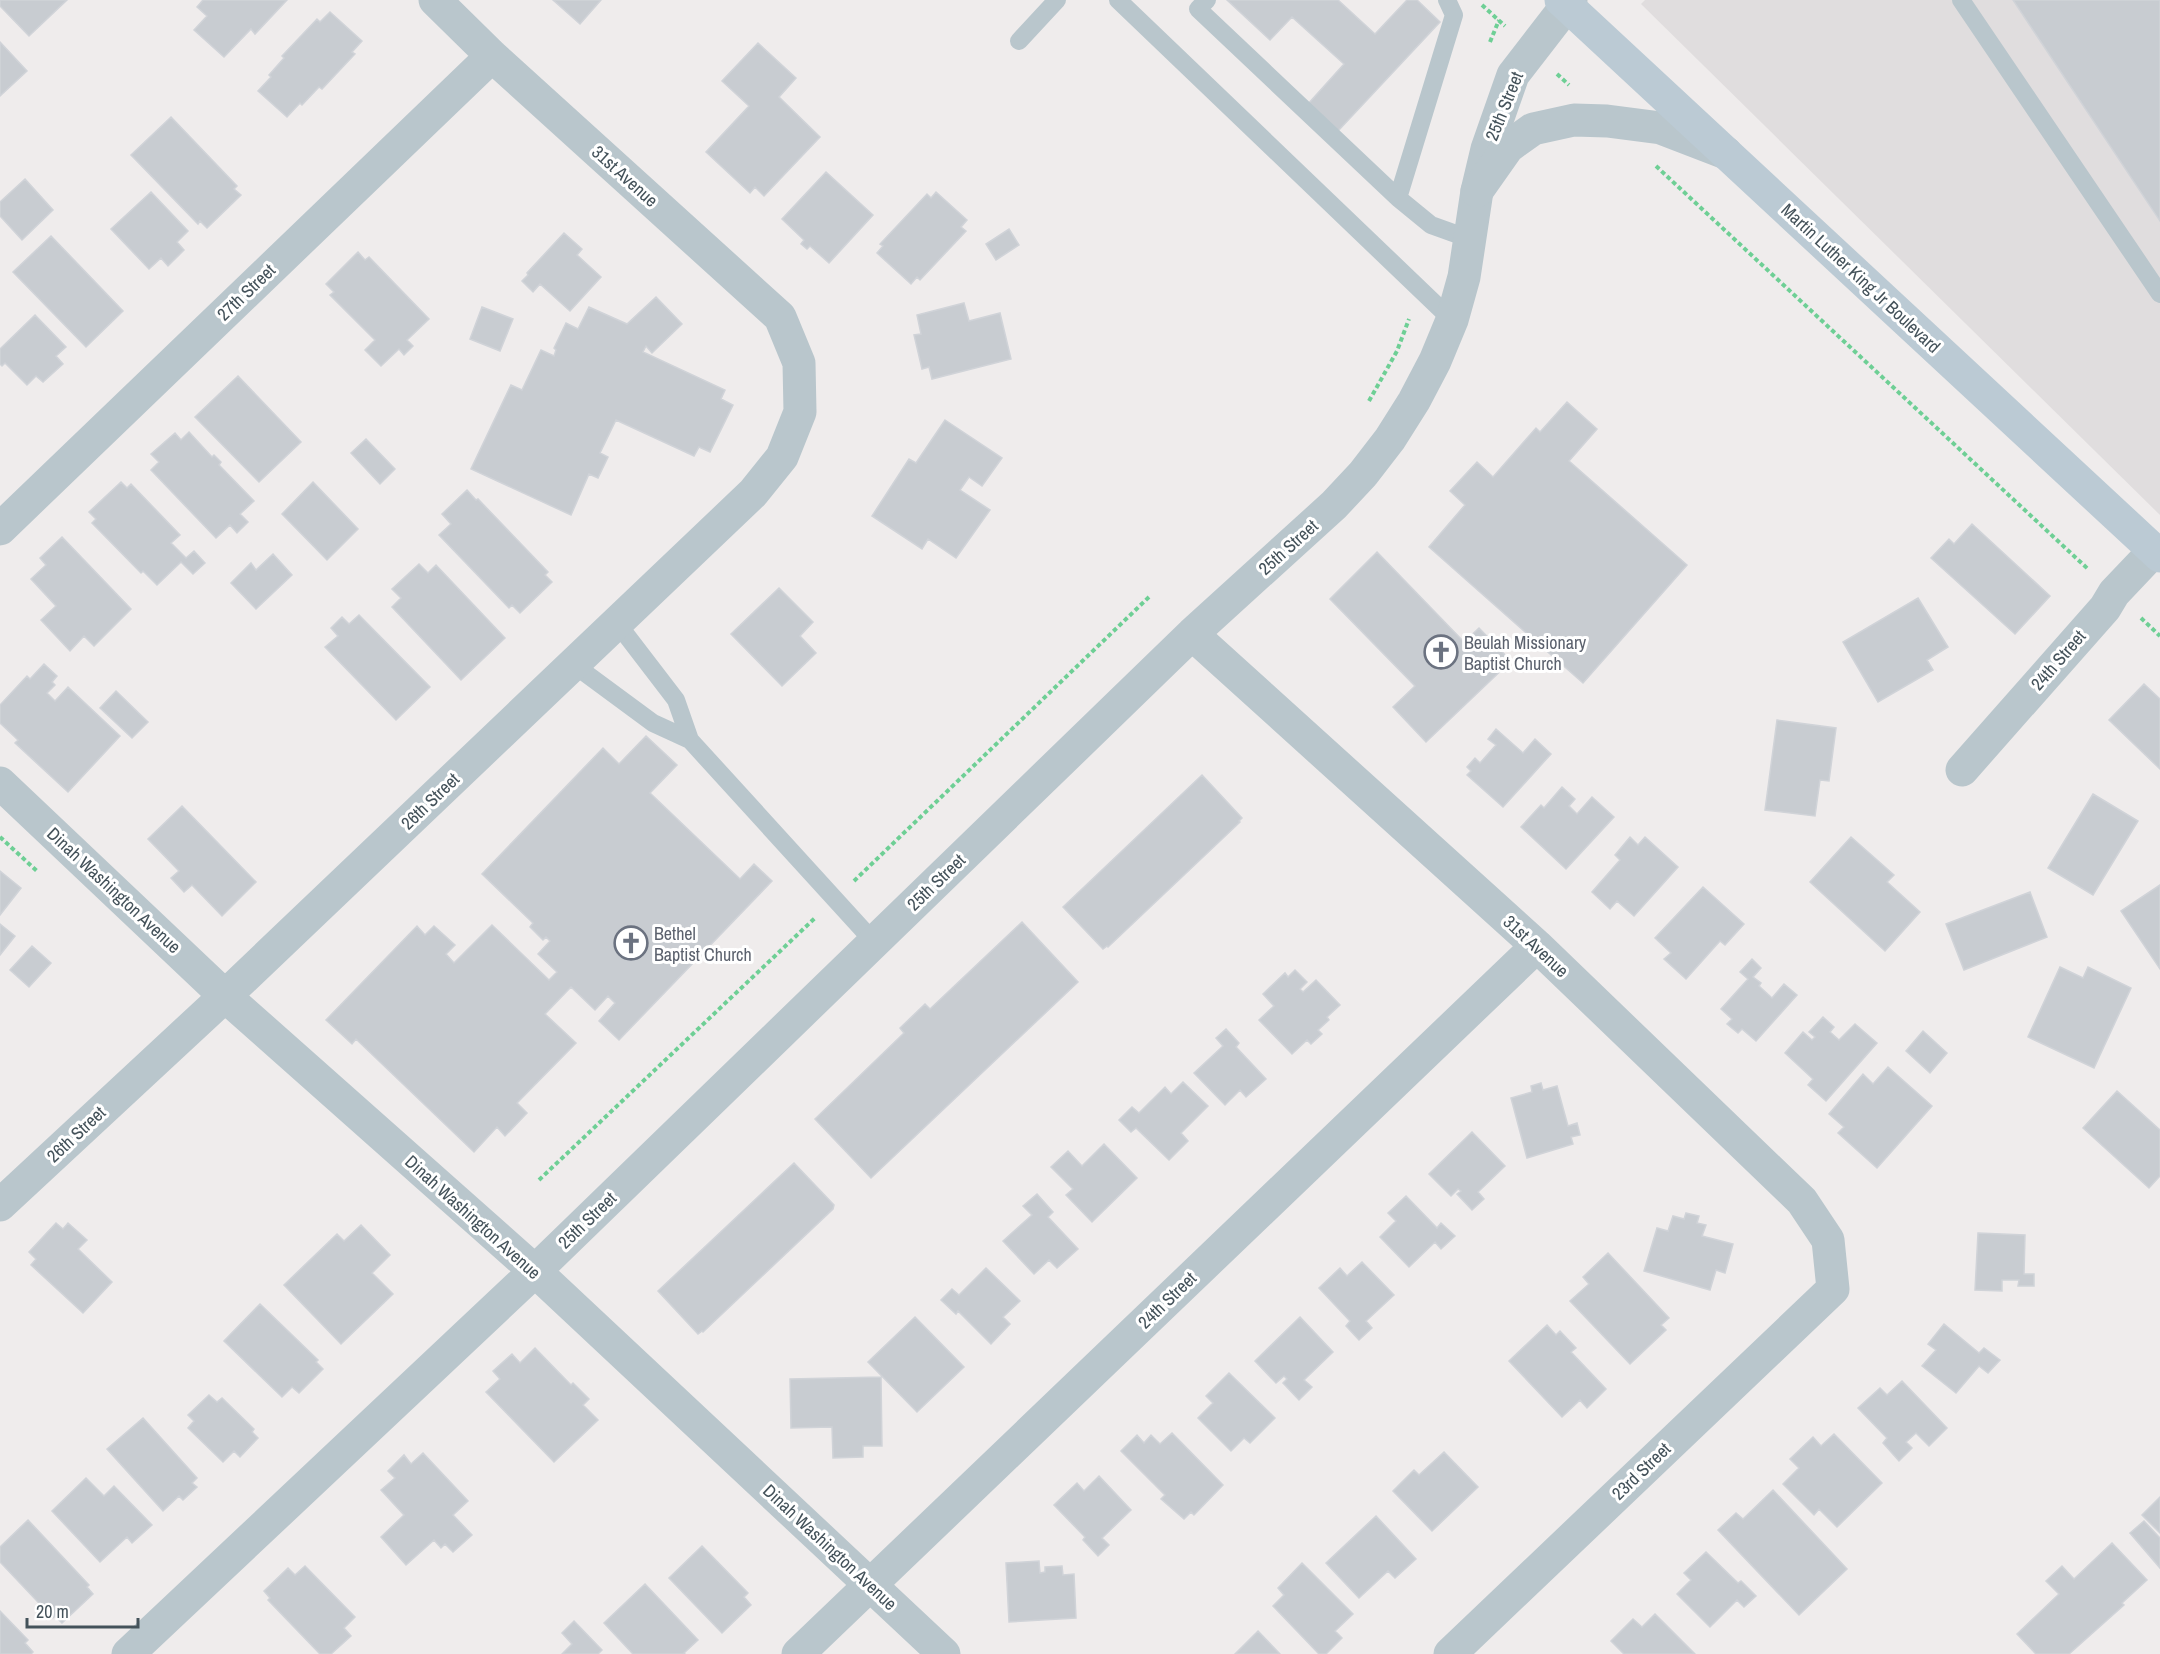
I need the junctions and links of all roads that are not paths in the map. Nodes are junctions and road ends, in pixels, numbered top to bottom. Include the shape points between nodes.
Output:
1 (435, 0) edge
2 (1057, 0) edge
3 (1118, 0) edge
4 (1207, 0) edge
5 (1447, 0) edge
6 (1961, 0) edge
7 (1566, 2) edge
8 (1018, 41) dead end
9 (492, 56) junction
10 (1726, 154) junction
11 (1478, 191) junction
12 (1398, 198) junction
13 (1470, 239) junction
14 (2160, 294) edge
15 (1452, 320) junction
16 (799, 363) joint
17 (0, 529) edge
18 (2158, 551) edge
19 (617, 623) junction
20 (1192, 634) junction
21 (573, 664) junction
22 (690, 740) junction
23 (1962, 770) dead end
24 (0, 783) edge
25 (874, 942) junction
26 (1537, 946) junction
27 (225, 996) junction
28 (0, 1205) edge
29 (535, 1271) junction
30 (1833, 1289) joint
31 (870, 1584) junction
32 (129, 1654) edge
33 (798, 1654) edge
34 (944, 1654) edge
35 (1449, 1654) edge

1 - 9 street, 31st Avenue
2 - 8 lane
3 - 15 lane
4 - 12 lane via 1198,9
5 - 12 lane via 1454,15
6 - 14 lane
7 - 10 main road, Martin Luther King Jr Boulevard
7 - 11 street, 25th Street via 1513,75 1487,149
9 - 16 street, 31st Avenue via 780,317
9 - 17 street, 27th Street
10 - 11 street via 1661,128 1574,120 1533,129 1508,147
10 - 18 main road, Martin Luther King Jr Boulevard
11 - 13 street, 25th Street
12 - 13 lane via 1431,225
13 - 15 street, 25th Street
15 - 20 street, 25th Street via 1414,401 1364,474
16 - 19 street, 26th Street via 800,412 782,457 753,493
18 - 23 street, 24th Street via 2114,593
19 - 21 street, 26th Street
19 - 22 lane via 676,700
20 - 25 street, 25th Street
20 - 26 street, 31st Avenue
21 - 22 lane via 653,723
21 - 27 street, 26th Street
22 - 25 lane
24 - 27 street, Dinah Washington Avenue
25 - 29 street, 25th Street
26 - 30 street, 31st Avenue via 1802,1201 1828,1240
26 - 31 street, 24th Street
27 - 28 street, 26th Street
27 - 29 street, Dinah Washington Avenue
29 - 31 street, Dinah Washington Avenue
29 - 32 street, 25th Street
30 - 35 street, 23rd Street
31 - 33 street, 24th Street
31 - 34 street, Dinah Washington Avenue

